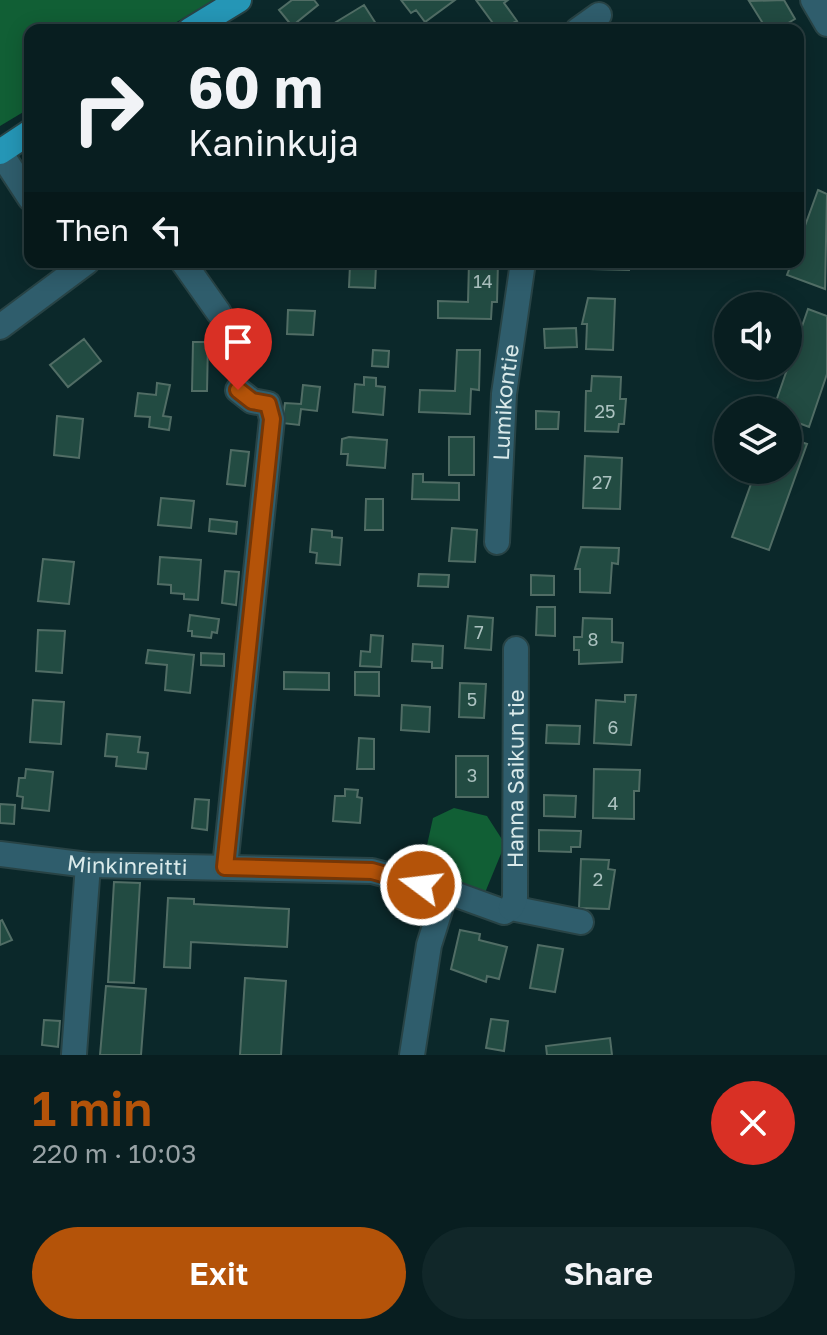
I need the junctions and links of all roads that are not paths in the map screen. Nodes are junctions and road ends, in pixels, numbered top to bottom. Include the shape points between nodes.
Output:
1 (239, 0) edge
2 (813, 0) edge
3 (599, 15) dead end
4 (200, 24) edge
5 (586, 24) edge
6 (827, 24) edge
7 (24, 136) edge
8 (0, 152) edge
9 (24, 189) edge
10 (75, 268) edge
11 (187, 268) edge
12 (522, 268) edge
13 (219, 313) dead end
14 (0, 327) edge
15 (238, 390) dead end
16 (497, 542) dead end
17 (516, 649) dead end
18 (0, 854) edge
19 (88, 865) junction
20 (225, 867) junction
21 (446, 891) junction
22 (511, 908) junction
23 (581, 922) dead end
24 (74, 1054) edge
25 (412, 1055) edge

1 - 4 main road
2 - 6 street
3 - 5 street
7 - 8 main road
8 - 9 street
10 - 14 street
11 - 13 street
12 - 16 street, Lumikontie via 504,394
15 - 20 street via 252,401 268,404 272,419
17 - 22 street, Hanna Saikun tie
18 - 19 street, Minkinreitti
19 - 20 street, Minkinreitti
19 - 24 street
20 - 21 street, Minkinreitti via 372,871
21 - 22 street, Minkinreitti via 504,912
21 - 25 street via 429,945
22 - 23 street, Minkinreitti

